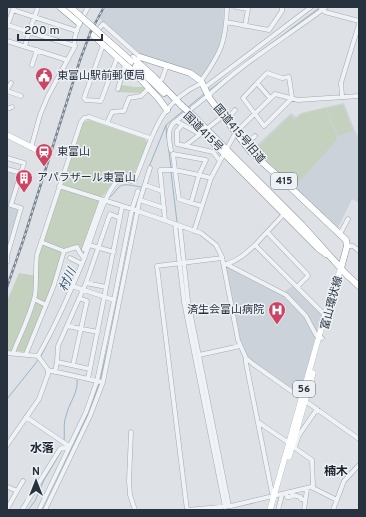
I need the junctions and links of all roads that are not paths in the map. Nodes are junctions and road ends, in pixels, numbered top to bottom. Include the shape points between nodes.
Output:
1 (38, 7) edge
2 (58, 7) edge
3 (70, 7) edge
4 (75, 7) edge
5 (227, 7) edge
6 (236, 7) edge
7 (282, 7) edge
8 (311, 7) edge
9 (87, 8) edge
10 (248, 8) edge
11 (322, 8) edge
12 (13, 9) edge
13 (35, 17) junction
14 (226, 22) junction
15 (359, 22) edge
16 (79, 23) junction
17 (7, 26) edge
18 (245, 26) junction
19 (269, 30) junction
20 (77, 31) junction
21 (30, 32) junction
22 (276, 33) junction
23 (93, 35) joint
24 (7, 41) edge
25 (103, 45) junction
26 (25, 46) junction
27 (75, 46) junction
28 (37, 50) junction
29 (140, 57) joint
30 (117, 58) junction
31 (67, 60) junction
32 (130, 61) junction
33 (32, 65) dead end
34 (168, 65) junction
35 (162, 79) dead end
36 (11, 83) dead end
37 (257, 83) junction
38 (203, 84) junction
39 (149, 88) junction
40 (118, 89) dead end
41 (7, 90) edge
42 (21, 96) dead end
43 (208, 96) junction
44 (342, 96) junction
45 (359, 96) edge
46 (270, 98) junction
47 (292, 98) junction
48 (175, 101) junction
49 (12, 106) dead end
50 (7, 109) edge
51 (166, 110) junction
52 (235, 110) dead end
53 (255, 114) junction
54 (225, 118) junction
55 (176, 121) junction
56 (107, 123) junction
57 (182, 125) junction
58 (202, 131) junction
59 (236, 132) junction
60 (7, 135) edge
61 (255, 136) dead end
62 (150, 138) junction
63 (245, 144) junction
64 (185, 146) junction
65 (30, 148) junction
66 (37, 150) dead end
67 (171, 150) dead end
68 (225, 151) junction
69 (7, 158) edge
70 (220, 160) junction
71 (150, 168) dead end
72 (7, 169) edge
73 (172, 169) junction
74 (21, 173) junction
75 (199, 175) junction
76 (211, 178) junction
77 (145, 185) junction
78 (60, 186) junction
79 (138, 191) dead end
80 (162, 191) junction
81 (140, 200) junction
82 (104, 201) junction
83 (192, 203) junction
84 (202, 206) junction
85 (122, 207) junction
86 (164, 208) junction
87 (132, 209) junction
88 (138, 211) junction
89 (284, 214) junction
90 (120, 218) junction
91 (348, 219) dead end
92 (165, 220) junction
93 (175, 224) junction
94 (180, 226) junction
95 (194, 231) junction
96 (267, 232) junction
97 (340, 234) junction
98 (41, 242) junction
99 (89, 245) junction
100 (255, 245) junction
101 (347, 246) junction
102 (78, 247) junction
103 (98, 248) junction
104 (84, 249) junction
105 (358, 249) edge
106 (64, 250) junction
107 (114, 252) junction
108 (83, 257) junction
109 (70, 258) dead end
110 (334, 260) junction
111 (7, 262) edge
112 (224, 262) junction
113 (182, 263) junction
114 (82, 264) junction
115 (341, 268) junction
116 (86, 283) junction
117 (72, 286) junction
118 (359, 286) edge
119 (106, 287) junction
120 (297, 287) junction
121 (83, 290) junction
122 (104, 297) junction
123 (79, 298) junction
124 (34, 299) junction
125 (114, 300) junction
126 (46, 304) junction
127 (325, 316) junction
128 (67, 326) junction
129 (81, 329) junction
130 (98, 332) junction
131 (321, 338) junction
132 (240, 346) junction
133 (7, 353) edge
134 (13, 353) junction
135 (26, 354) junction
136 (199, 355) junction
137 (39, 357) junction
138 (246, 358) junction
139 (57, 362) junction
140 (74, 365) junction
141 (90, 369) junction
142 (48, 370) junction
143 (55, 372) junction
144 (88, 379) junction
145 (97, 381) junction
146 (103, 382) junction
147 (303, 399) junction
148 (206, 400) junction
149 (317, 409) junction
150 (26, 417) junction
151 (258, 422) junction
152 (131, 432) dead end
153 (359, 439) edge
154 (7, 445) edge
155 (292, 445) junction
156 (69, 446) junction
157 (359, 465) edge
158 (23, 481) dead end
159 (8, 487) edge
160 (313, 487) junction
161 (307, 489) junction
162 (17, 491) junction
163 (280, 495) junction
164 (306, 500) junction
165 (336, 500) junction
166 (227, 506) junction
167 (7, 509) edge
168 (22, 510) edge
169 (39, 510) edge
170 (45, 510) edge
171 (135, 510) edge
172 (187, 510) edge
173 (270, 510) edge
174 (273, 510) edge
175 (278, 510) edge
176 (304, 510) edge
177 (333, 510) edge

1 - 13 street
2 - 16 highway
3 - 32 highway, 国道415号 / 415, bridge
4 - 32 highway, 国道415号 / 415
5 - 14 street
6 - 10 street
7 - 19 street
8 - 22 street
9 - 16 street
10 - 18 street
11 - 15 street via 325,12
11 - 43 street
12 - 13 street
12 - 17 street
13 - 20 street
13 - 21 street
14 - 18 street
14 - 38 street via 224,42
15 - 44 street via 341,83
16 - 20 street
17 - 21 street
18 - 19 street
19 - 22 street
20 - 27 street
21 - 26 street
21 - 27 street
22 - 38 street
23 - 25 highway, 国道415号 / 415
23 - 29 street via 104,24
24 - 26 street
25 - 30 highway, 国道415号 / 415
25 - 30 street via 84,98 86,100 101,101
26 - 28 street
27 - 31 street
28 - 31 street
28 - 33 street
29 - 34 highway
30 - 32 highway, 国道415号 / 415
31 - 65 street via 46,101
32 - 39 highway, 国道415号 / 415
32 - 40 street
32 - 48 highway, 国道415号 / 415
34 - 35 street
34 - 38 highway via 190,73
36 - 41 street
37 - 46 street
37 - 47 street via 267,73 282,78 289,77
37 - 53 street via 243,98
38 - 43 highway, 国道415号旧道 / 415
38 - 48 street
39 - 51 highway, 国道415号 / 415
39 - 56 street via 141,96 129,98 124,111 112,112
41 - 42 street
43 - 54 highway, 国道415号旧道 / 415
43 - 55 street
44 - 45 street
44 - 47 street via 307,100
46 - 47 street via 275,94
46 - 53 street
47 - 53 street via 264,126
48 - 51 street
48 - 58 highway, 国道415号 / 415
49 - 50 street
51 - 62 street
52 - 54 street
53 - 59 street
54 - 58 street
54 - 59 highway, 国道415号旧道 / 415
55 - 57 street
55 - 67 street via 171,125 169,133
56 - 62 street
56 - 78 street via 89,117 81,122
57 - 58 street
57 - 64 street via 177,131 178,144
58 - 64 street
58 - 68 highway, 国道415号 / 415
59 - 63 highway, 国道415号旧道 / 415
59 - 68 street
60 - 65 main road
61 - 63 street
62 - 82 street via 134,179 117,182
63 - 97 highway, 国道415号旧道 / 415 via 257,159
64 - 70 street via 213,152
65 - 66 main road
68 - 70 street
68 - 89 highway, 国道415号 / 415
68 - 110 highway, 国道415号 / 415 via 302,225
69 - 74 street via 26,162
70 - 76 street
71 - 77 street
72 - 74 street
73 - 75 street
73 - 75 street via 173,154 206,160
73 - 80 street via 160,170
73 - 83 street via 178,199
74 - 111 street via 11,205 21,208
75 - 76 street
75 - 83 street
76 - 84 street
77 - 80 street
77 - 81 street
78 - 82 street
78 - 98 street
79 - 87 street
80 - 86 street
81 - 86 street
81 - 88 street
82 - 85 street
82 - 99 street
82 - 104 street via 100,202
83 - 84 street
84 - 95 street
85 - 87 street
85 - 90 street
86 - 92 street
87 - 88 street
87 - 125 street
88 - 92 street
88 - 146 street
89 - 96 street
89 - 110 highway, 国道415号 / 415 via 318,248
90 - 103 street via 110,214
90 - 107 street
91 - 97 street
92 - 93 street
93 - 94 street
93 - 113 street
94 - 95 street
94 - 113 street
95 - 112 street via 216,245
96 - 100 street
96 - 120 street via 307,274 308,276
97 - 101 highway, 国道415号旧道 / 415 via 346,240
98 - 106 street
98 - 124 street via 36,261
99 - 103 street
99 - 108 street
100 - 112 street via 235,262
100 - 120 street
101 - 105 street
101 - 115 highway
102 - 104 street
102 - 106 street
102 - 108 street
103 - 107 street
103 - 116 street
104 - 108 street
106 - 126 street
107 - 119 street
108 - 114 street
109 - 114 street
110 - 115 highway, 国道415号 / 415
112 - 113 street
112 - 131 street via 286,295 306,316 316,335
112 - 132 street
113 - 136 street
113 - 148 street via 184,302
113 - 172 street via 157,266
114 - 117 street
115 - 118 highway, 国道415号 / 415
115 - 127 main road, 富山環状線 / 56
115 - 131 main road, 富山環状線 / 56
116 - 119 street
116 - 121 street
117 - 121 street
117 - 137 street
119 - 122 street
120 - 127 street
121 - 122 street
121 - 123 street
122 - 125 street
122 - 130 street
123 - 128 street
123 - 129 street via 87,302
124 - 126 street
124 - 134 street
125 - 145 street
126 - 135 street
127 - 131 main road, 富山環状線 / 56
128 - 129 street
128 - 139 street via 58,346
129 - 130 street
129 - 140 street
130 - 141 street
131 - 147 main road, 富山環状線 / 56
132 - 136 street
132 - 138 street
133 - 134 street
134 - 135 street
135 - 137 street
136 - 148 street
137 - 142 street
138 - 147 street
138 - 151 street
139 - 140 street
139 - 143 street
140 - 141 street
141 - 144 street
142 - 143 street
142 - 150 street via 39,399
143 - 144 street
144 - 145 street
145 - 146 street
145 - 156 street via 86,412
146 - 170 street via 90,416
147 - 149 street
147 - 155 main road, 富山環状線 / 56
148 - 166 street
149 - 153 street
149 - 155 street
150 - 154 street
150 - 156 street
151 - 155 street
151 - 163 street via 272,493
152 - 171 street via 129,481
155 - 160 street via 312,460
155 - 163 main road, 富山環状線 / 56
156 - 168 street via 60,450
156 - 169 street
157 - 165 street via 344,481
158 - 162 street
159 - 162 street
160 - 161 street
160 - 165 street
161 - 163 street
161 - 164 street
162 - 167 street
163 - 164 street
163 - 166 street
163 - 173 main road, 富山環状線 / 56
163 - 174 main road, 富山環状線 / 56
163 - 175 street
164 - 176 street
165 - 177 street
166 - 172 street

